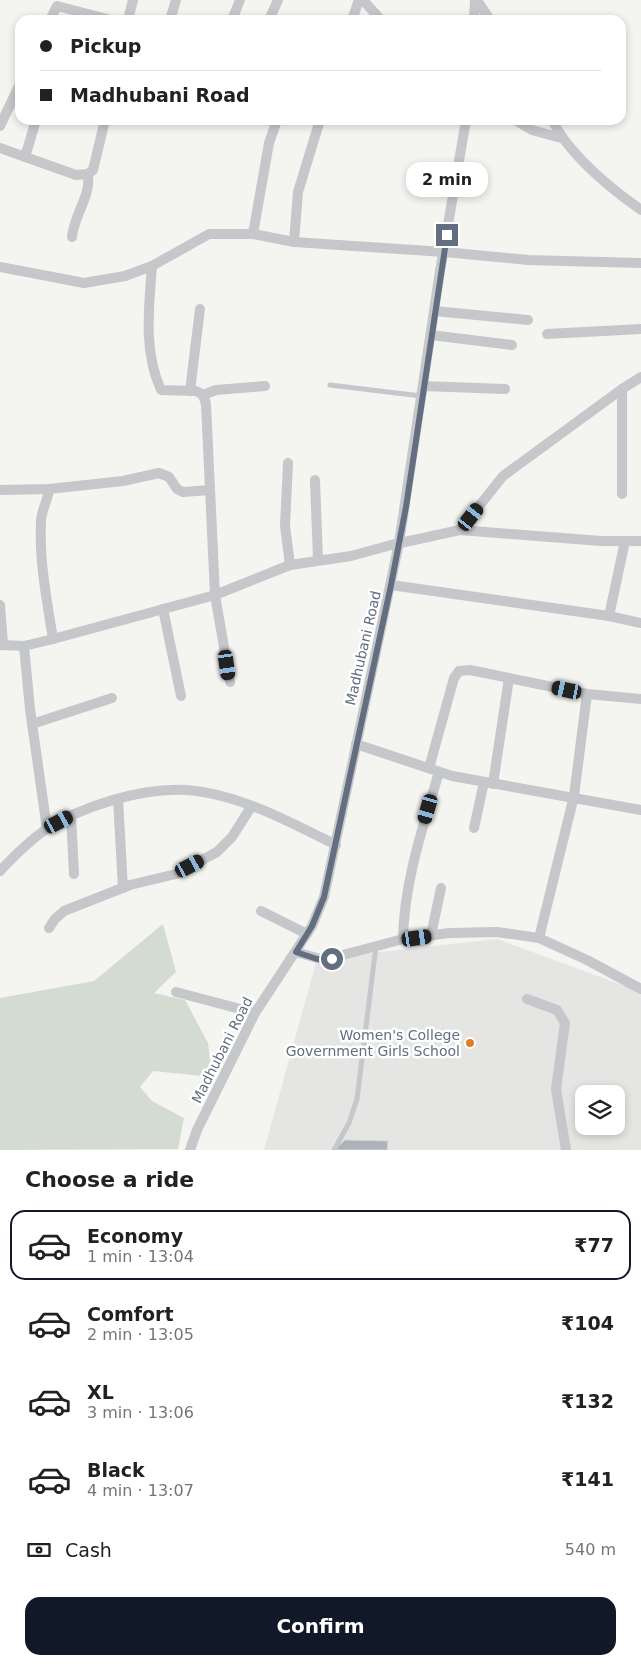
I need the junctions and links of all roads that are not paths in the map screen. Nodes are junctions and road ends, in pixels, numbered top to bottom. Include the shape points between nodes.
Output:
1 (133, 0) edge
2 (176, 0) edge
3 (240, 0) edge
4 (278, 0) edge
5 (361, 0) edge
6 (476, 0) edge
7 (52, 15) edge
8 (94, 15) edge
9 (129, 15) edge
10 (172, 15) edge
11 (234, 15) edge
12 (272, 15) edge
13 (354, 15) edge
14 (376, 15) edge
15 (474, 15) edge
16 (486, 15) edge
17 (15, 94) edge
18 (35, 125) edge
19 (103, 125) edge
20 (275, 125) edge
21 (318, 125) edge
22 (465, 125) edge
23 (524, 125) edge
24 (554, 125) edge
25 (0, 126) edge
26 (561, 138) junction
27 (0, 148) edge
28 (25, 157) junction
29 (88, 174) junction
30 (641, 210) edge
31 (253, 234) junction
32 (72, 237) dead end
33 (294, 242) junction
34 (444, 252) junction
35 (641, 263) edge
36 (152, 266) junction
37 (0, 267) edge
38 (200, 309) dead end
39 (434, 311) junction
40 (528, 320) dead end
41 (641, 329) edge
42 (547, 334) dead end
43 (430, 336) junction
44 (512, 345) dead end
45 (641, 377) edge
46 (330, 385) dead end
47 (265, 386) dead end
48 (505, 389) dead end
49 (622, 389) junction
50 (190, 391) junction
51 (422, 391) junction
52 (203, 394) junction
53 (288, 463) dead end
54 (315, 480) dead end
55 (49, 489) junction
56 (0, 490) edge
57 (210, 490) junction
58 (622, 494) dead end
59 (460, 530) junction
60 (625, 541) junction
61 (641, 541) edge
62 (399, 543) junction
63 (318, 560) junction
64 (290, 565) junction
65 (391, 585) junction
66 (215, 595) junction
67 (0, 605) edge
68 (163, 609) junction
69 (608, 616) junction
70 (641, 623) edge
71 (53, 639) junction
72 (1, 644) edge
73 (24, 646) junction
74 (509, 678) junction
75 (230, 682) dead end
76 (587, 694) junction
77 (181, 696) dead end
78 (112, 698) dead end
79 (641, 699) edge
80 (32, 724) junction
81 (356, 744) junction
82 (434, 770) junction
83 (489, 783) junction
84 (118, 799) junction
85 (574, 799) junction
86 (251, 807) junction
87 (641, 810) edge
88 (71, 816) junction
89 (474, 828) dead end
90 (47, 829) junction
91 (336, 845) junction
92 (0, 871) edge
93 (74, 874) dead end
94 (123, 888) junction
95 (440, 888) dead end
96 (261, 911) dead end
97 (49, 928) dead end
98 (307, 934) junction
99 (431, 936) junction
100 (539, 938) junction
101 (403, 940) junction
102 (376, 946) junction
103 (296, 952) junction
104 (641, 989) edge
105 (176, 992) dead end
106 (527, 999) dead end
107 (254, 1013) junction
108 (190, 1150) edge
109 (334, 1150) edge
110 (566, 1150) edge

1 - 9 street
2 - 10 street
3 - 11 street
4 - 12 street
5 - 13 street
5 - 14 street
6 - 15 street
6 - 16 street
7 - 8 street via 57,6 63,6
17 - 25 street
18 - 28 street
19 - 29 street via 93,170
20 - 31 street
21 - 33 street via 298,192
22 - 34 street, Madhubani Road
23 - 26 street
24 - 26 street
26 - 30 street via 620,195
27 - 28 street
28 - 29 street via 76,175
29 - 32 street via 88,193 74,222
31 - 33 street
31 - 36 street via 209,234
33 - 34 street
34 - 35 street via 528,260
34 - 39 street, Madhubani Road
36 - 37 street via 125,276 84,283
36 - 50 street via 148,323 156,379 161,390
38 - 50 street
39 - 40 street
39 - 43 street, Madhubani Road
41 - 42 street
43 - 44 street
43 - 51 street, Madhubani Road
45 - 49 street
46 - 51 lane
47 - 52 street
48 - 51 street
49 - 58 street
49 - 59 street via 503,476
50 - 52 street
51 - 62 street, Madhubani Road
52 - 57 street
53 - 64 street via 285,526
54 - 63 street
55 - 56 street
55 - 57 street via 123,481 158,473 168,477 183,492
55 - 71 street via 41,520 42,560
57 - 66 street
59 - 60 street
59 - 62 street
60 - 61 street
60 - 69 street
62 - 63 street via 352,556
62 - 65 street, Madhubani Road
63 - 64 street
64 - 66 street
65 - 69 street
65 - 81 street, Madhubani Road
66 - 68 street
66 - 75 street
67 - 72 street
68 - 71 street
68 - 77 street
69 - 70 street
71 - 73 street
72 - 73 street
73 - 80 street
74 - 76 street
74 - 82 street via 463,670 456,674
74 - 83 street
76 - 79 street
76 - 85 street
78 - 80 street
80 - 90 street
81 - 82 street
81 - 91 street, Madhubani Road
82 - 83 street
82 - 101 street via 408,882
83 - 85 street
83 - 89 street
84 - 86 street via 147,792 187,790
84 - 88 street
84 - 94 street
85 - 87 street
85 - 100 street
86 - 91 street via 284,819
86 - 94 street via 232,837 216,852 176,874
88 - 90 street
88 - 93 street
90 - 92 street
91 - 98 street, Madhubani Road via 324,897
94 - 97 street via 64,911
95 - 99 street
96 - 98 street
98 - 103 street, Madhubani Road
99 - 100 street via 479,932
99 - 101 street
100 - 104 street
101 - 102 street
102 - 103 street via 324,960
102 - 109 lane via 357,1099
103 - 107 street, Madhubani Road
105 - 107 street
106 - 110 street via 557,1010 565,1023 556,1089
107 - 108 street, Madhubani Road

